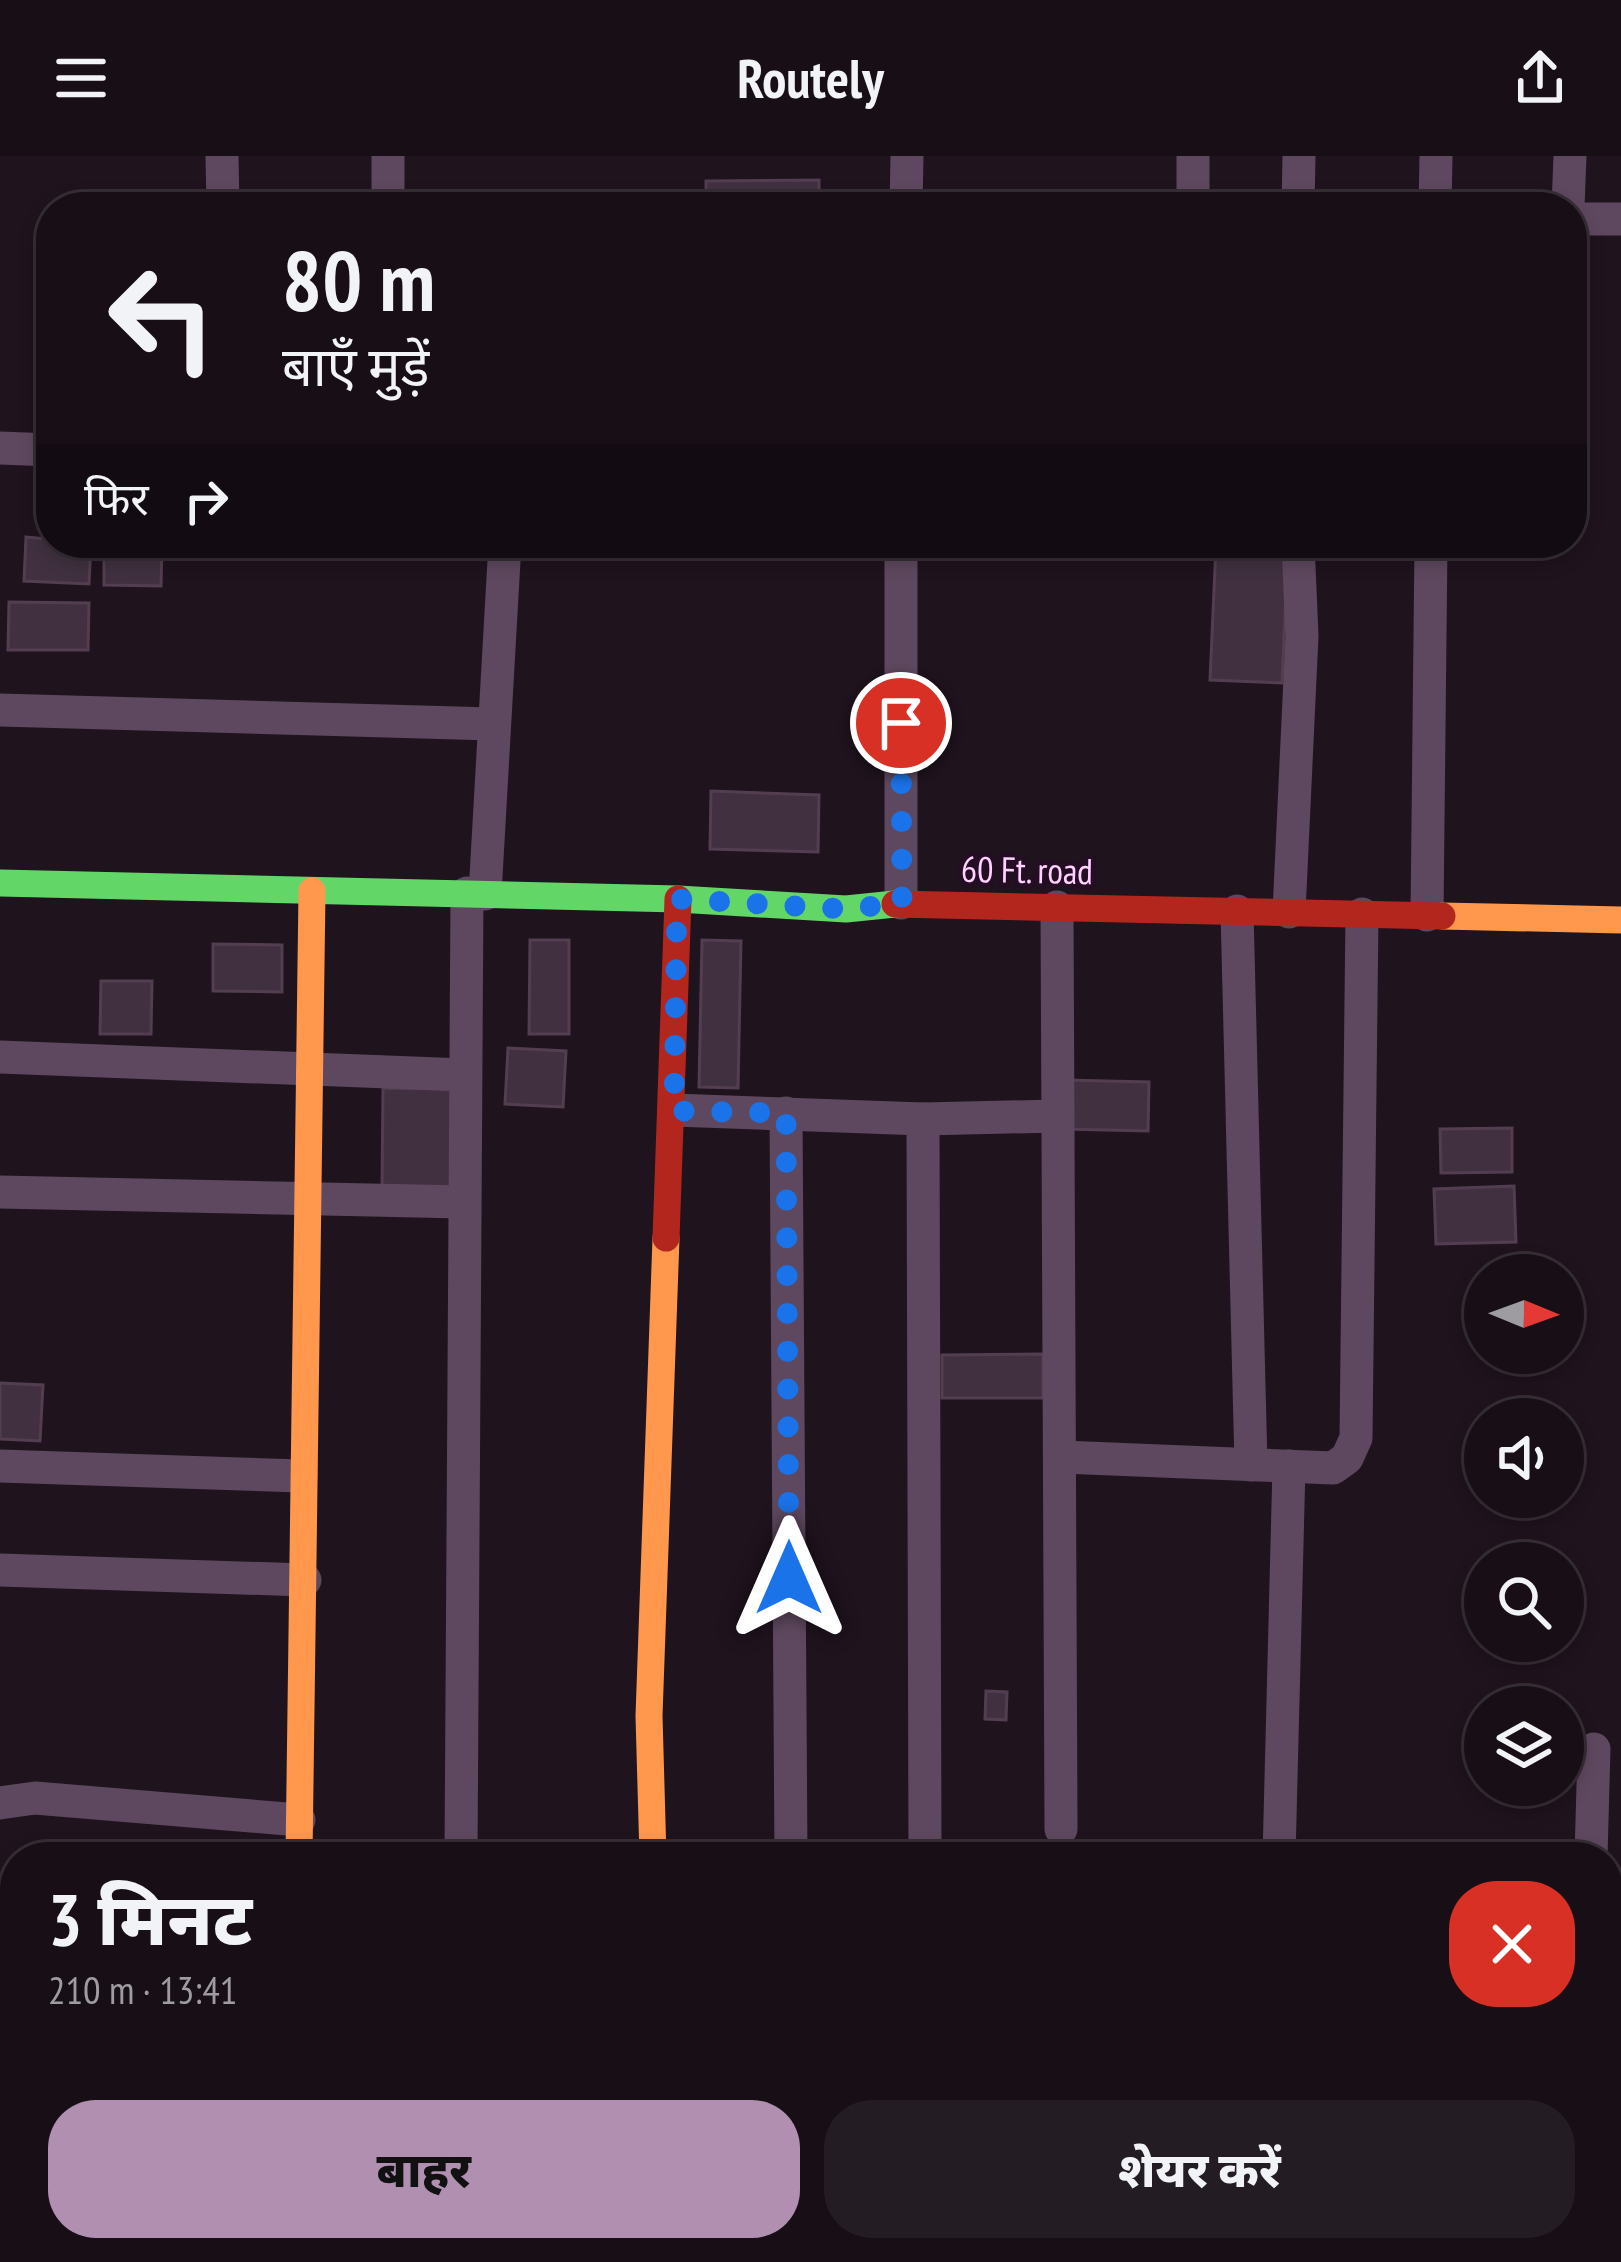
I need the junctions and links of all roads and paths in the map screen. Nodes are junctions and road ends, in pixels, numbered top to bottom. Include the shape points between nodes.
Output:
1 (222, 156) edge
2 (388, 156) edge
3 (907, 156) edge
4 (1193, 156) edge
5 (1299, 156) edge
6 (1436, 156) edge
7 (1570, 156) edge
8 (223, 192) edge
9 (388, 192) edge
10 (906, 192) edge
11 (1192, 192) edge
12 (1298, 192) edge
13 (1435, 192) edge
14 (1569, 192) edge
15 (1587, 219) edge
16 (1621, 219) edge
17 (0, 448) edge
18 (36, 449) edge
19 (504, 558) edge
20 (901, 558) edge
21 (1299, 558) edge
22 (1431, 558) edge
23 (0, 710) edge
24 (492, 724) junction
25 (0, 883) edge
26 (312, 891) junction
27 (476, 894) junction
28 (677, 899) junction
29 (902, 903) junction
30 (1058, 907) junction
31 (1237, 911) junction
32 (1289, 912) junction
33 (1362, 914) junction
34 (1427, 915) junction
35 (1621, 920) edge
36 (0, 1057) edge
37 (308, 1066) junction
38 (464, 1075) junction
39 (674, 1111) junction
40 (786, 1113) junction
41 (1056, 1116) junction
42 (922, 1119) junction
43 (0, 1192) edge
44 (307, 1197) junction
45 (463, 1202) junction
46 (1062, 1457) junction
47 (1251, 1465) junction
48 (0, 1466) edge
49 (1289, 1466) junction
50 (301, 1476) junction
51 (0, 1570) edge
52 (305, 1580) junction
53 (1594, 1749) dead end
54 (0, 1802) edge
55 (298, 1820) junction
56 (1061, 1829) dead end
57 (299, 1842) edge
58 (461, 1842) edge
59 (653, 1842) edge
60 (791, 1842) edge
61 (925, 1842) edge
62 (1279, 1842) edge
63 (1592, 1842) edge

1 - 8 street
2 - 9 street
3 - 10 street
4 - 11 street
5 - 12 street
6 - 13 street
7 - 14 street
15 - 16 street
17 - 18 street
19 - 24 street
20 - 29 street
21 - 32 street
22 - 34 street
23 - 24 street
24 - 27 street
25 - 26 street, 60 Ft. road
26 - 27 street, 60 Ft. road
26 - 37 street
27 - 28 street, 60 Ft. road
27 - 38 street
28 - 29 street, 60 Ft. road via 846,909
28 - 39 street
29 - 30 street, 60 Ft. road
30 - 31 street, 60 Ft. road
30 - 41 street
31 - 32 street, 60 Ft. road
31 - 47 street
32 - 33 street, 60 Ft. road
33 - 34 street, 60 Ft. road
33 - 49 street via 1355,1438 1333,1468
34 - 35 street, 60 Ft. road
36 - 37 street
37 - 38 street
37 - 44 street
38 - 45 street
39 - 40 street
39 - 59 street via 649,1716
40 - 42 street
40 - 60 street
41 - 42 street
41 - 46 street
42 - 61 street
43 - 44 street
44 - 45 street
44 - 50 street
45 - 58 street
46 - 47 street
46 - 56 street
47 - 49 street
48 - 50 street
49 - 62 street
50 - 52 street
51 - 52 street
52 - 55 street
53 - 63 street
54 - 55 street via 35,1798
55 - 57 street

